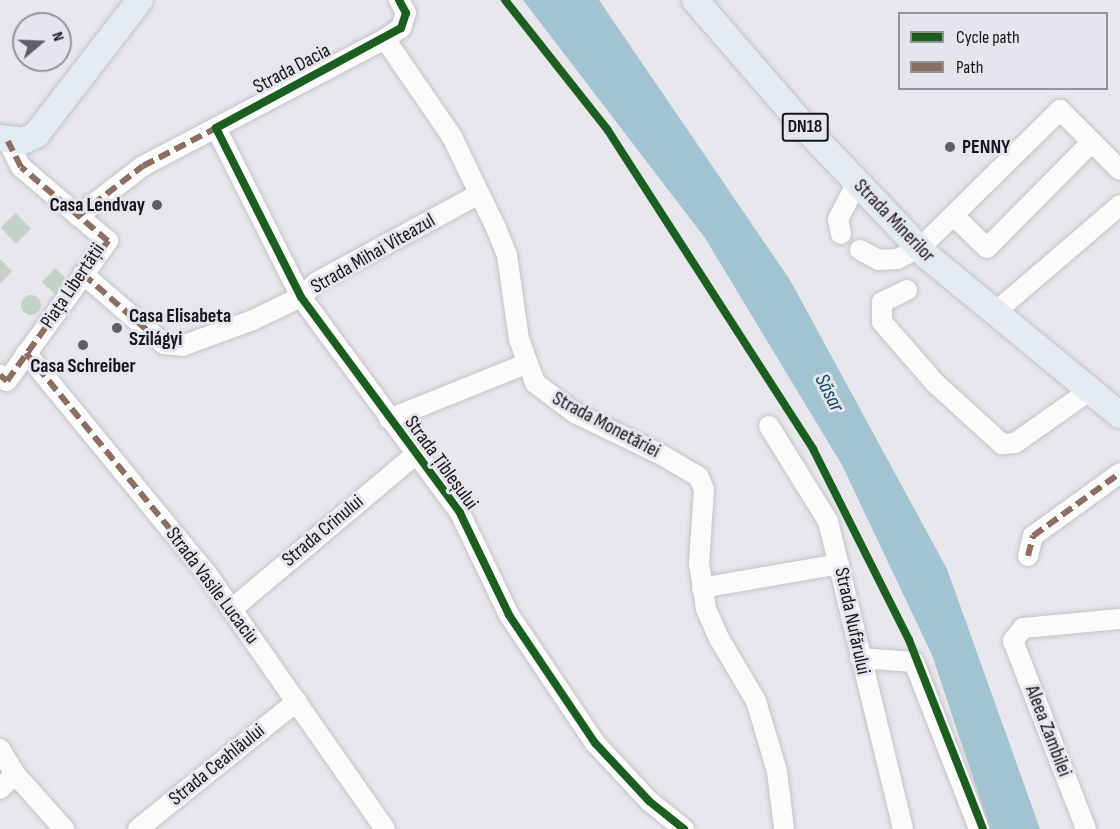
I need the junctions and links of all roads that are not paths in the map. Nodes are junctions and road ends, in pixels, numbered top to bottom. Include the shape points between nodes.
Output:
1 (141, 0) edge
2 (399, 0) edge
3 (695, 0) edge
4 (385, 39) junction
5 (216, 128) junction
6 (4, 139) edge
7 (1092, 142) junction
8 (1120, 170) edge
9 (857, 183) junction
10 (479, 194) junction
11 (1120, 205) edge
12 (78, 216) junction
13 (954, 216) junction
14 (841, 234) dead end
15 (920, 248) junction
16 (860, 250) dead end
17 (83, 274) junction
18 (907, 290) dead end
19 (301, 297) junction
20 (993, 314) junction
21 (26, 353) junction
22 (526, 364) junction
23 (2, 382) edge
24 (1089, 391) junction
25 (1120, 415) edge
26 (389, 419) junction
27 (769, 426) dead end
28 (415, 455) junction
29 (1120, 473) edge
30 (1028, 556) dead end
31 (839, 564) junction
32 (702, 588) junction
33 (232, 609) junction
34 (1120, 619) edge
35 (860, 658) junction
36 (297, 701) junction
37 (0, 748) edge
38 (15, 774) junction
39 (0, 789) edge
40 (64, 829) edge
41 (138, 829) edge
42 (385, 829) edge
43 (684, 829) edge
44 (784, 829) edge
45 (903, 829) edge
46 (979, 829) edge
47 (1086, 829) edge

1 - 6 main road via 36,135 23,141
2 - 4 street via 406,13 401,28
3 - 9 main road, Strada Minerilor / DN18
4 - 5 street, Strada Dacia
4 - 10 street, Strada Monetăriei via 452,137
5 - 12 street, Strada Dacia via 143,166
5 - 19 street, Strada Țibleșului
6 - 12 street, Piața Libertății via 21,167
7 - 8 street
7 - 13 street via 1060,110
7 - 13 street via 987,248
9 - 14 street via 838,219
9 - 15 main road, Strada Minerilor / DN18
10 - 19 street, Strada Mihai Viteazul via 317,282
10 - 22 street, Strada Monetăriei via 507,255
11 - 20 street
12 - 17 street, Piața Libertății via 108,241
13 - 15 street
15 - 16 street via 897,259 879,260
15 - 20 main road, Strada Minerilor / DN18
17 - 19 street, Strada Mihai Viteazul via 156,338 173,347 253,320
17 - 21 street, Piața Libertății
18 - 24 street via 882,302 882,322 935,383 1002,444 1015,443
19 - 26 street, Strada Țibleșului
20 - 24 main road, Strada Minerilor / DN18
21 - 23 street, Piața Libertății
21 - 33 street, Strada Vasile Lucaciu
22 - 26 street
22 - 32 street, Strada Monetăriei via 535,383 550,398 699,477 704,490 699,563
24 - 25 main road, Strada Minerilor / DN18
26 - 28 street, Strada Țibleșului
27 - 31 street, Strada Nufărului via 823,508
28 - 33 street, Strada Crinului
28 - 43 street, Strada Țibleșului via 460,513 509,615 595,743 649,801
29 - 30 street via 1033,536
31 - 32 street
31 - 35 street, Strada Nufărului
32 - 44 street, Strada Monetăriei via 720,640 756,701 777,771
33 - 36 street, Strada Vasile Lucaciu
34 - 47 street, Aleea Zambilei via 1030,627 1016,633 1013,641
35 - 45 street, Strada Nufărului
35 - 46 street via 914,662
36 - 41 street, Strada Ceahlăului
36 - 42 street, Strada Vasile Lucaciu
37 - 38 street
38 - 39 street
38 - 40 street

